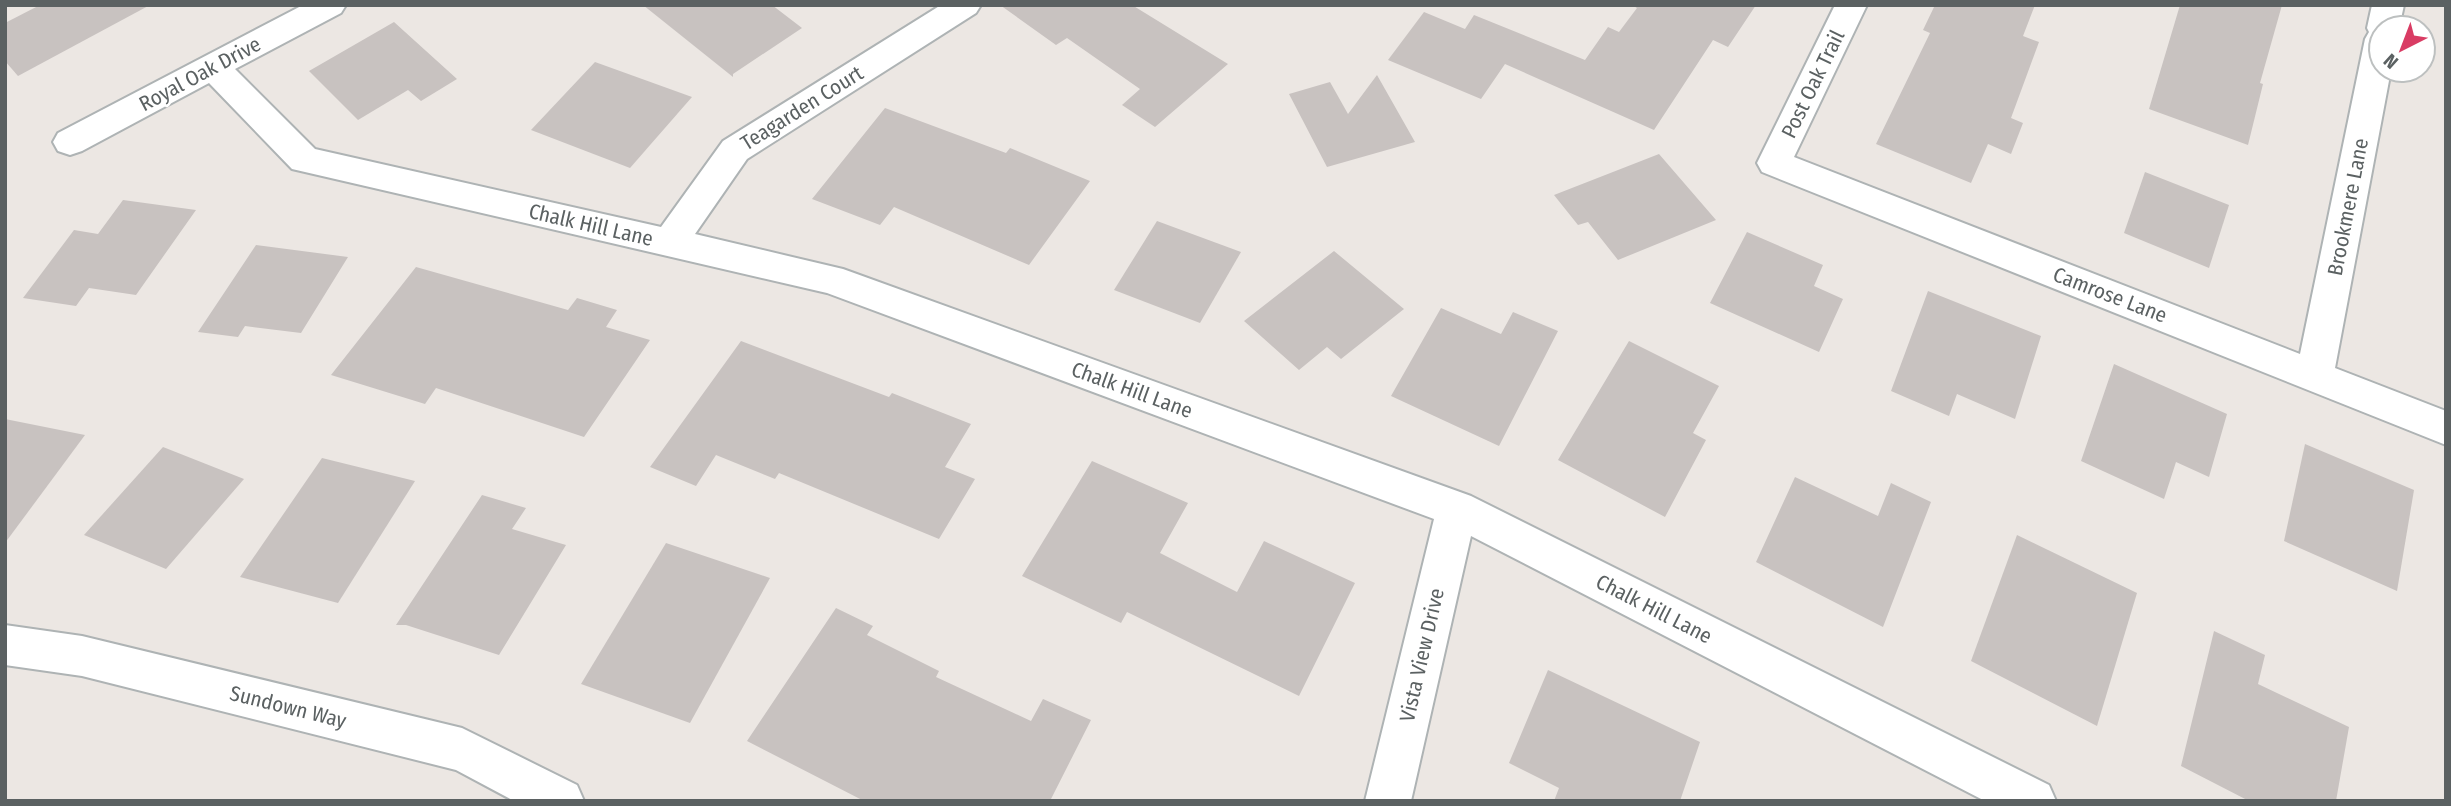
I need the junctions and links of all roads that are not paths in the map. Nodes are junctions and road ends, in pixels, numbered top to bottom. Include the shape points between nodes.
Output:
1 (330, 5) edge
2 (965, 5) edge
3 (1851, 5) edge
4 (213, 67) junction
5 (2372, 84) edge
6 (71, 142) dead end
7 (1774, 163) joint
8 (669, 243) junction
9 (2315, 375) junction
10 (2446, 428) edge
11 (1457, 509) junction
12 (5, 645) edge
13 (561, 801) edge
14 (1388, 801) edge
15 (2033, 801) edge

1 - 4 street, Royal Oak Drive
2 - 8 street, Teagarden Court via 735,150
3 - 7 street, Post Oak Trail
4 - 6 street, Royal Oak Drive
4 - 8 street, Chalk Hill Lane via 304,160
5 - 9 street, Brookmere Lane
7 - 9 street, Camrose Lane
8 - 11 street, Chalk Hill Lane via 830,279
9 - 10 street, Camrose Lane
11 - 14 street, Vista View Drive
11 - 15 street, Chalk Hill Lane
12 - 13 street, Sundown Way via 82,656 462,750

